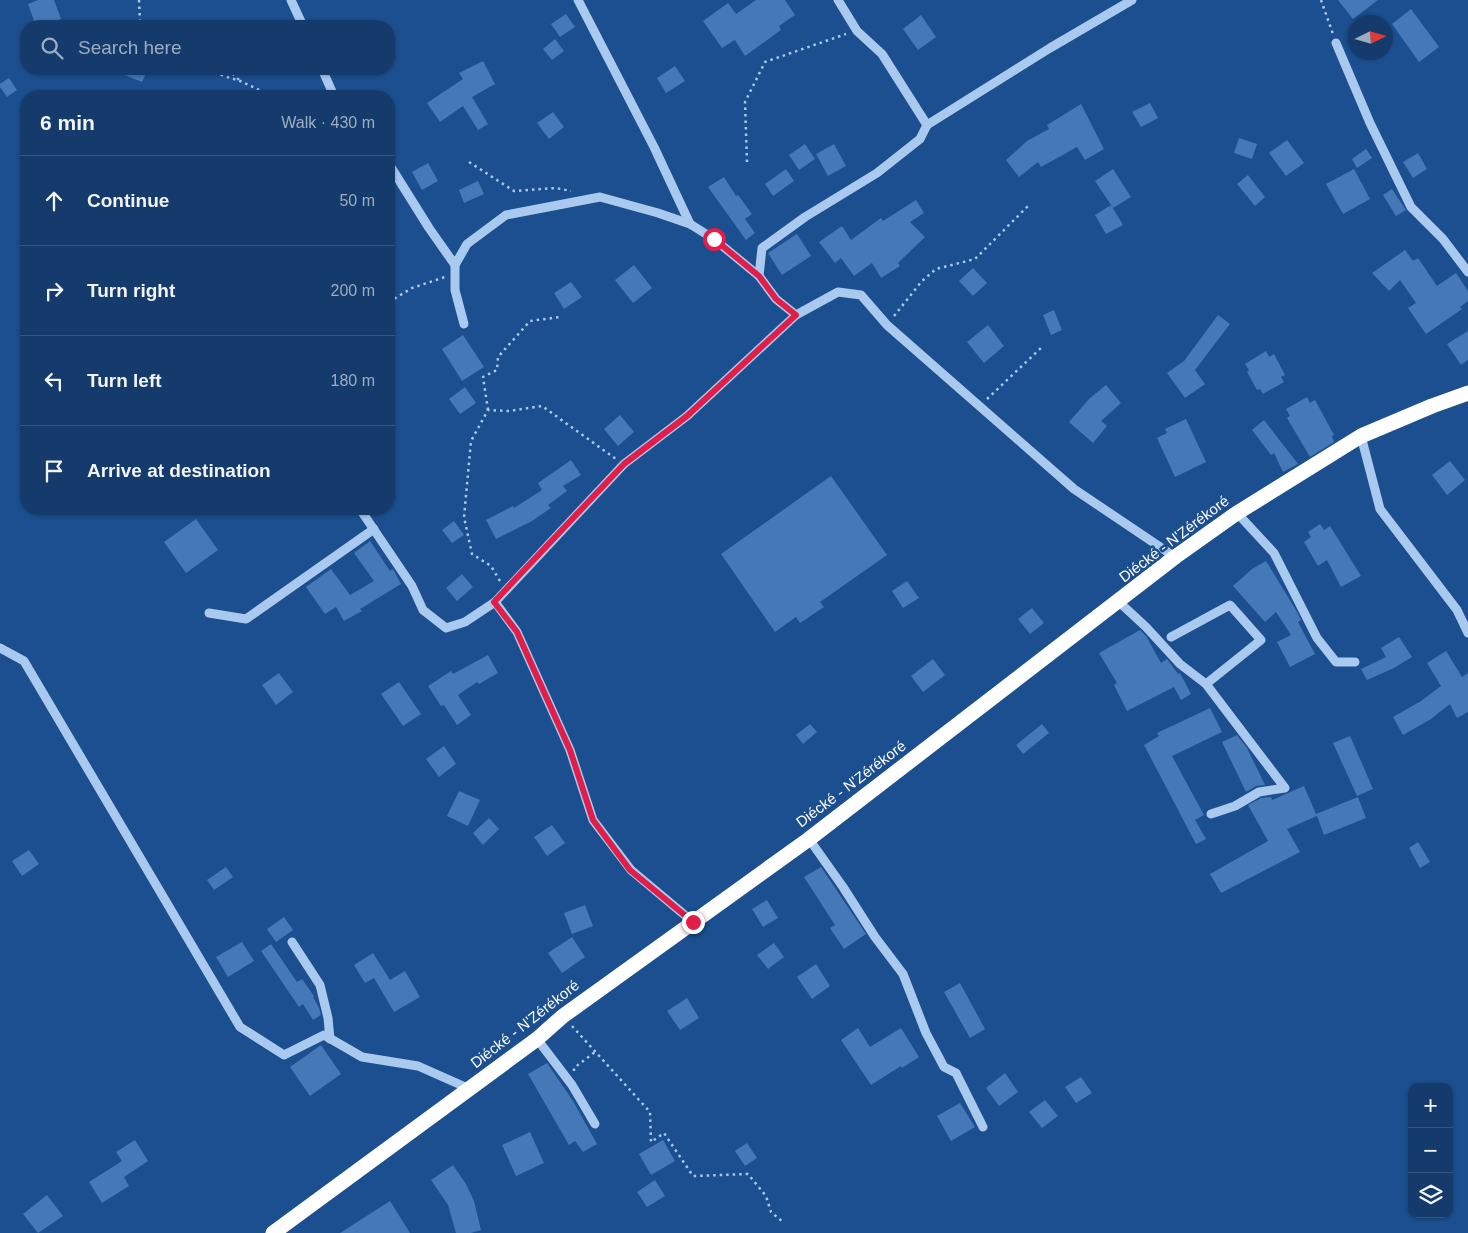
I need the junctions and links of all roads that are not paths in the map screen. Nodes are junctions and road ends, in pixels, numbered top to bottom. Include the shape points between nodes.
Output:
1 (291, 0) edge
2 (578, 0) edge
3 (838, 0) edge
4 (1132, 0) edge
5 (300, 20) edge
6 (1336, 43) road end
7 (325, 75) edge
8 (331, 90) edge
9 (927, 125) junction
10 (395, 174) edge
11 (690, 224) junction
12 (455, 265) junction
13 (1468, 272) edge
14 (759, 276) junction
15 (796, 315) junction
16 (464, 324) dead end
17 (1468, 393) edge
18 (1361, 436) junction
19 (1237, 513) junction
20 (364, 515) edge
21 (374, 529) junction
22 (1175, 557) junction
23 (494, 602) junction
24 (1119, 602) junction
25 (209, 612) dead end
26 (1468, 633) edge
27 (1171, 637) dead end
28 (0, 648) edge
29 (1355, 662) dead end
30 (1206, 684) junction
31 (1211, 814) dead end
32 (808, 839) junction
33 (693, 922) junction
34 (292, 942) dead end
35 (330, 1039) junction
36 (537, 1039) junction
37 (470, 1088) junction
38 (595, 1124) dead end
39 (982, 1127) dead end
40 (273, 1233) edge

1 - 5 street
2 - 11 street
3 - 9 street via 857,31 882,54
4 - 9 street
6 - 13 street via 1411,207 1443,239
7 - 8 street
9 - 14 street via 920,139 877,173 762,248
10 - 12 street
11 - 12 street via 600,197 506,215 467,244
11 - 14 street
12 - 16 street via 455,290
14 - 15 street via 776,299
15 - 22 street via 838,292 861,295 887,325 1074,489
15 - 23 street via 687,416 624,464
17 - 18 highway, Diécké - N'Zérékoré
18 - 19 highway, Diécké - N'Zérékoré
18 - 26 street via 1380,509 1457,610
19 - 22 highway, Diécké - N'Zérékoré
19 - 29 street via 1274,553 1318,638 1336,662
20 - 21 street
21 - 23 street via 412,586 423,610 446,628 465,622
21 - 25 street via 246,618
22 - 24 highway, Diécké - N'Zérékoré
23 - 33 street via 517,632 570,750 593,820 630,870
24 - 30 street via 1180,664
24 - 32 highway, Diécké - N'Zérékoré
27 - 30 street via 1230,605 1261,640
28 - 35 street via 24,661 240,1027 284,1054 324,1035
30 - 31 street via 1285,788 1259,792 1235,806
32 - 33 highway, Diécké - N'Zérékoré
32 - 39 street via 902,974 926,1033 944,1067 956,1073
33 - 36 highway, Diécké - N'Zérékoré via 563,1016
34 - 35 street via 320,985
35 - 37 street via 362,1057 418,1066
36 - 37 highway, Diécké - N'Zérékoré
36 - 38 street via 572,1085
37 - 40 highway, Diécké - N'Zérékoré

